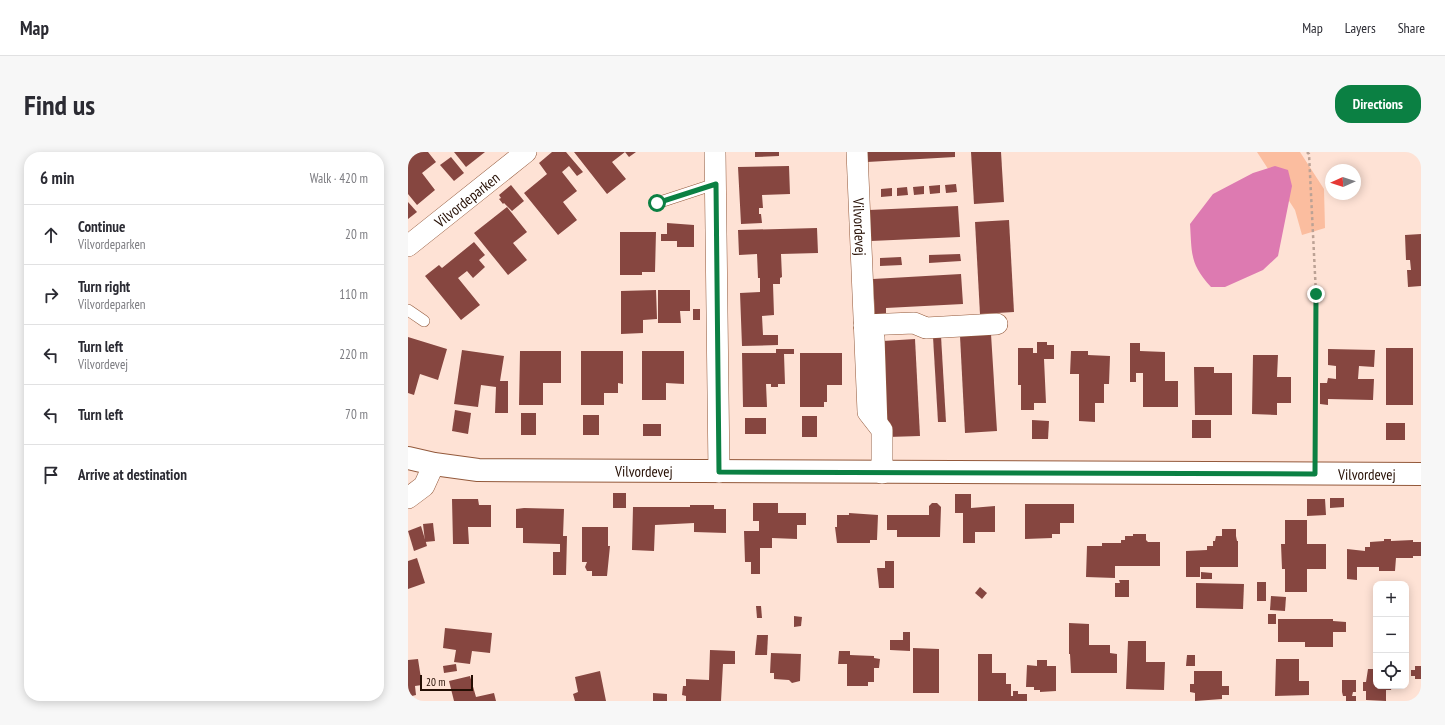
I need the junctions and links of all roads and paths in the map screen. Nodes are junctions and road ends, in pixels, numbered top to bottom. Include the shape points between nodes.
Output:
1 (526, 152) edge
2 (715, 152) edge
3 (857, 152) edge
4 (1307, 152) edge
5 (716, 184) junction
6 (657, 203) dead end
7 (408, 246) edge
8 (408, 310) edge
9 (424, 322) dead end
10 (996, 324) dead end
11 (872, 331) junction
12 (408, 458) edge
13 (434, 464) junction
14 (719, 472) junction
15 (882, 473) junction
16 (1315, 474) junction
17 (1421, 474) edge
18 (408, 498) edge

1 - 7 street, Vilvordeparken
2 - 5 street
3 - 11 street, Vilvordevej
4 - 16 path via 1316,294
5 - 6 lane
5 - 14 street
8 - 9 lane
10 - 11 street via 926,328 914,323
11 - 15 street, Vilvordevej via 868,412 882,430
12 - 13 street, Vilvordevej
13 - 14 street, Vilvordevej via 478,470
13 - 18 street via 424,486
14 - 15 street, Vilvordevej
15 - 16 street, Vilvordevej
16 - 17 street, Vilvordevej

